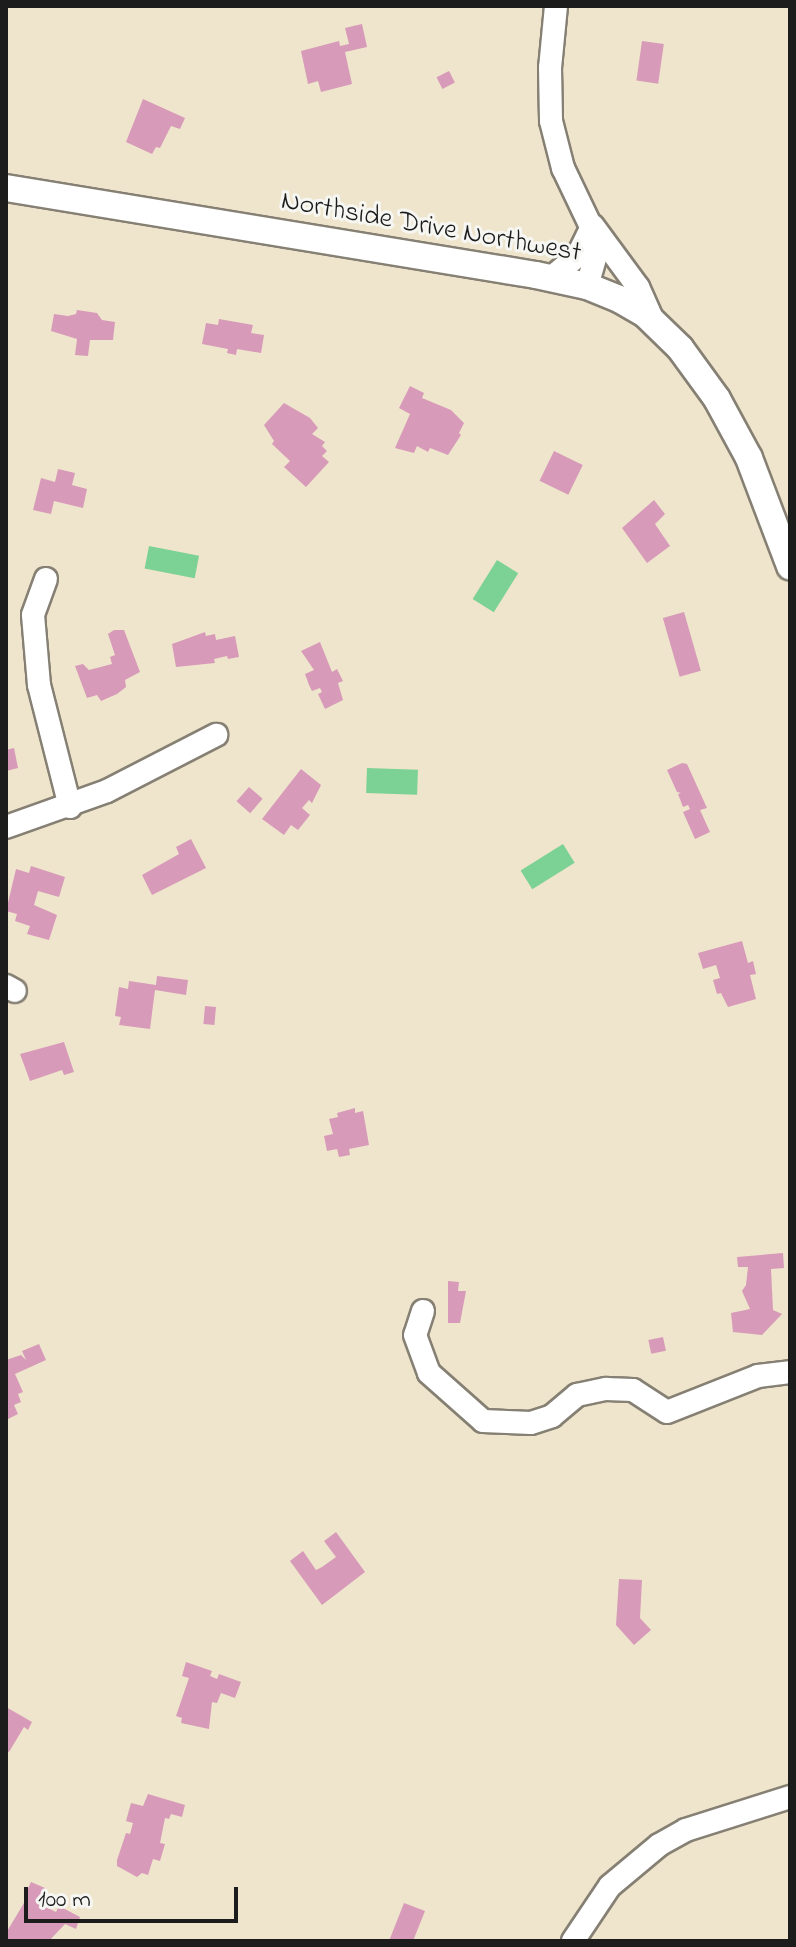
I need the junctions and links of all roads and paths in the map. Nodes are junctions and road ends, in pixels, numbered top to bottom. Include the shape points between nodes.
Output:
1 (556, 6) edge
2 (6, 188) edge
3 (592, 226) junction
4 (551, 278) junction
5 (587, 286) junction
6 (653, 321) junction
7 (790, 566) edge
8 (46, 579) dead end
9 (216, 735) dead end
10 (70, 807) junction
11 (6, 827) edge
12 (423, 1311) dead end
13 (790, 1372) edge
14 (790, 1797) edge
15 (573, 1941) edge

1 - 3 street via 551,121 563,168
2 - 4 main road, Northside Drive Northwest
3 - 4 street via 578,255
3 - 5 street via 596,255
3 - 6 street via 638,287
4 - 5 main road, Northside Drive Northwest
5 - 6 main road, Northside Drive Northwest
6 - 7 main road, Northside Drive Northwest via 697,369 734,428
8 - 10 street via 33,615 39,685
9 - 10 street
10 - 11 street
12 - 13 street via 415,1335 429,1373 483,1421 531,1423 552,1416 577,1395 606,1389 633,1390 667,1412 758,1376
14 - 15 street via 686,1830 659,1845 610,1886

